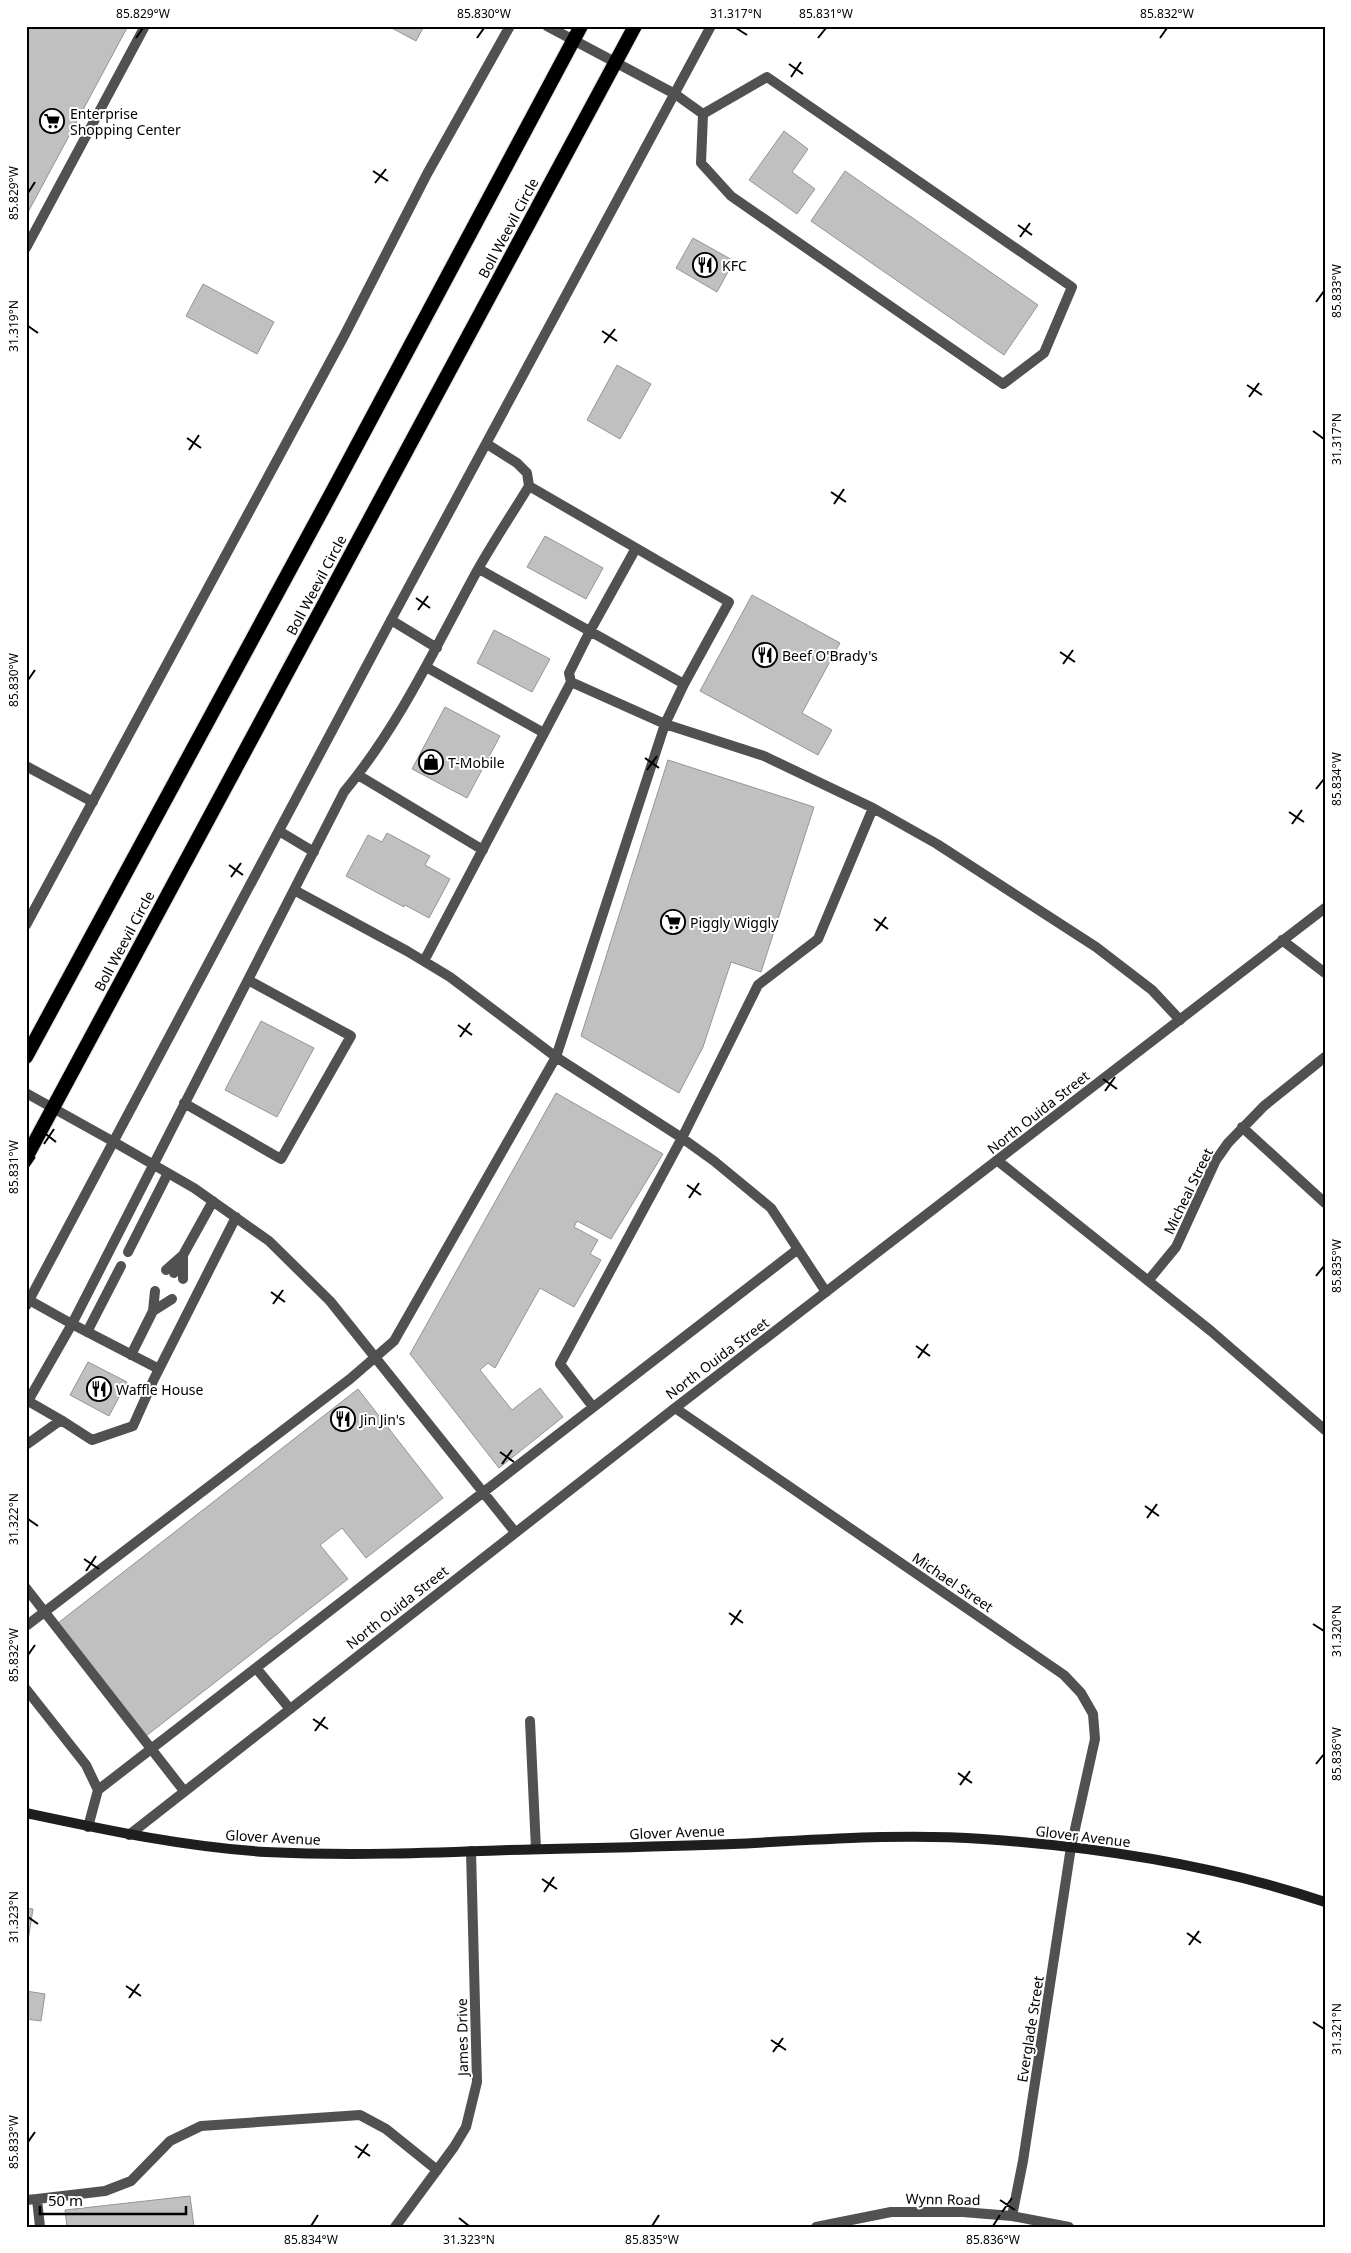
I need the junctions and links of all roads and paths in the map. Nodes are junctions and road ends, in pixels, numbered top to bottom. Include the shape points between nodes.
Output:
1 (145, 26) edge
2 (510, 26) edge
3 (547, 26) edge
4 (581, 26) edge
5 (634, 26) edge
6 (711, 26) edge
7 (573, 41) junction
8 (615, 63) junction
9 (675, 94) junction
10 (703, 114) junction
11 (26, 248) edge
12 (487, 444) junction
13 (529, 486) junction
14 (636, 548) junction
15 (479, 568) junction
16 (391, 620) junction
17 (590, 631) junction
18 (437, 648) junction
19 (426, 666) junction
20 (571, 682) junction
21 (684, 684) junction
22 (665, 724) junction
23 (544, 734) junction
24 (26, 766) edge
25 (358, 774) junction
26 (93, 802) junction
27 (873, 808) junction
28 (279, 831) junction
29 (483, 850) junction
30 (314, 852) junction
31 (294, 890) junction
32 (1325, 908) edge
33 (26, 925) edge
34 (1282, 940) junction
35 (424, 961) junction
36 (1325, 973) edge
37 (248, 980) junction
38 (1180, 1020) junction
39 (26, 1057) edge
40 (556, 1057) junction
41 (1325, 1058) edge
42 (26, 1093) edge
43 (184, 1104) junction
44 (53, 1108) junction
45 (1242, 1127) junction
46 (682, 1138) junction
47 (114, 1142) junction
48 (26, 1158) edge
49 (998, 1161) junction
50 (153, 1164) junction
51 (168, 1173) junction
52 (213, 1201) junction
53 (1325, 1203) edge
54 (236, 1217) junction
55 (798, 1250) junction
56 (128, 1252) dead end
57 (183, 1255) junction
58 (121, 1266) dead end
59 (1148, 1281) junction
60 (826, 1292) junction
61 (28, 1303) edge
62 (153, 1311) junction
63 (72, 1324) junction
64 (87, 1332) junction
65 (131, 1355) junction
66 (376, 1358) junction
67 (159, 1369) junction
68 (594, 1407) junction
69 (674, 1408) junction
70 (61, 1420) junction
71 (1325, 1430) edge
72 (26, 1445) edge
73 (483, 1492) junction
74 (515, 1532) junction
75 (26, 1588) edge
76 (44, 1612) junction
77 (26, 1626) edge
78 (256, 1668) junction
79 (26, 1688) edge
80 (290, 1709) junction
81 (530, 1721) dead end
82 (151, 1748) junction
83 (98, 1790) junction
84 (184, 1791) junction
85 (26, 1813) edge
86 (88, 1827) junction
87 (129, 1836) junction
88 (1071, 1847) junction
89 (536, 1849) junction
90 (471, 1851) junction
91 (1325, 1902) edge
92 (437, 2170) junction
93 (37, 2199) junction
94 (26, 2200) edge
95 (1012, 2216) junction
96 (40, 2227) edge
97 (394, 2227) edge
98 (816, 2227) edge
99 (1069, 2227) edge

1 - 11 street
2 - 26 street via 427,174 344,336
3 - 7 street
4 - 7 highway
5 - 8 highway, Boll Weevil Circle
6 - 9 street
7 - 8 street
7 - 39 highway
8 - 9 street
8 - 44 highway, Boll Weevil Circle
9 - 10 street
9 - 12 street
10 - 10 street via 701,163 731,196 1004,384 1044,353 1072,287 767,77
12 - 13 street via 517,463 527,473
12 - 16 street
13 - 14 street
13 - 15 street
14 - 17 street
14 - 21 street via 729,602
15 - 17 street
15 - 18 street
16 - 18 street
16 - 28 street
17 - 20 street via 569,673
17 - 21 street
18 - 19 street
19 - 23 street
19 - 25 street via 374,754
20 - 22 street
20 - 23 street
21 - 22 street
22 - 27 street via 764,756
22 - 40 street
23 - 29 street
24 - 26 street
25 - 29 street
25 - 30 street via 344,792
26 - 33 street
27 - 38 street via 937,844 1096,947 1152,990
27 - 46 street via 818,939 758,985
28 - 30 street
28 - 47 street
29 - 35 street
30 - 31 street
31 - 35 street
31 - 37 street
32 - 34 street, North Ouida Street
34 - 36 street
34 - 38 street, North Ouida Street
35 - 40 street
37 - 43 street
37 - 43 street via 352,1036 281,1159
38 - 49 street, North Ouida Street
40 - 46 street
40 - 66 street via 394,1342
41 - 45 street, Micheal Street via 1270,1100
42 - 44 street
43 - 50 street
44 - 47 street
44 - 48 highway, Boll Weevil Circle
45 - 53 street
45 - 59 street, Micheal Street via 1216,1160 1176,1247
46 - 55 street via 771,1208
46 - 68 street via 560,1364
47 - 50 street
47 - 61 street
49 - 59 street
49 - 60 street, North Ouida Street
50 - 51 street
50 - 63 street
51 - 52 street
51 - 56 street
52 - 54 street
52 - 57 street
54 - 66 street via 269,1241 330,1301
54 - 67 street
55 - 60 street
55 - 68 street
57 - 57 street via 174,1274
58 - 64 street
59 - 71 street
60 - 69 street, North Ouida Street
61 - 63 street
62 - 62 street via 163,1295
62 - 65 street
63 - 64 street
63 - 70 street via 28,1401
64 - 65 street
65 - 67 street
66 - 73 street
66 - 76 street
67 - 70 street via 133,1426 92,1440
68 - 73 street
69 - 74 street, North Ouida Street
69 - 88 street, Michael Street via 1064,1675 1081,1693 1093,1714 1095,1739
70 - 72 street
73 - 74 street
73 - 78 street
74 - 80 street, North Ouida Street
75 - 76 street
76 - 77 street
76 - 82 street
78 - 80 street
78 - 82 street
79 - 83 street via 86,1764
80 - 84 street, North Ouida Street
81 - 89 street
82 - 83 street
82 - 84 street
83 - 86 street
84 - 87 street, North Ouida Street
85 - 86 main road, Glover Avenue
86 - 87 main road, Glover Avenue
87 - 90 main road, Glover Avenue via 267,1852
88 - 89 main road, Glover Avenue via 958,1838
88 - 91 main road, Glover Avenue via 1251,1879
88 - 95 street, Everglade Street
89 - 90 main road, Glover Avenue
90 - 92 street, James Drive via 477,2082 466,2127
92 - 93 street via 386,2129 360,2115 211,2125 201,2126 170,2141 131,2181 105,2191
92 - 97 street, James Drive
93 - 94 street
93 - 96 street
95 - 98 street, Wynn Road via 891,2212
95 - 99 street, Wynn Road

